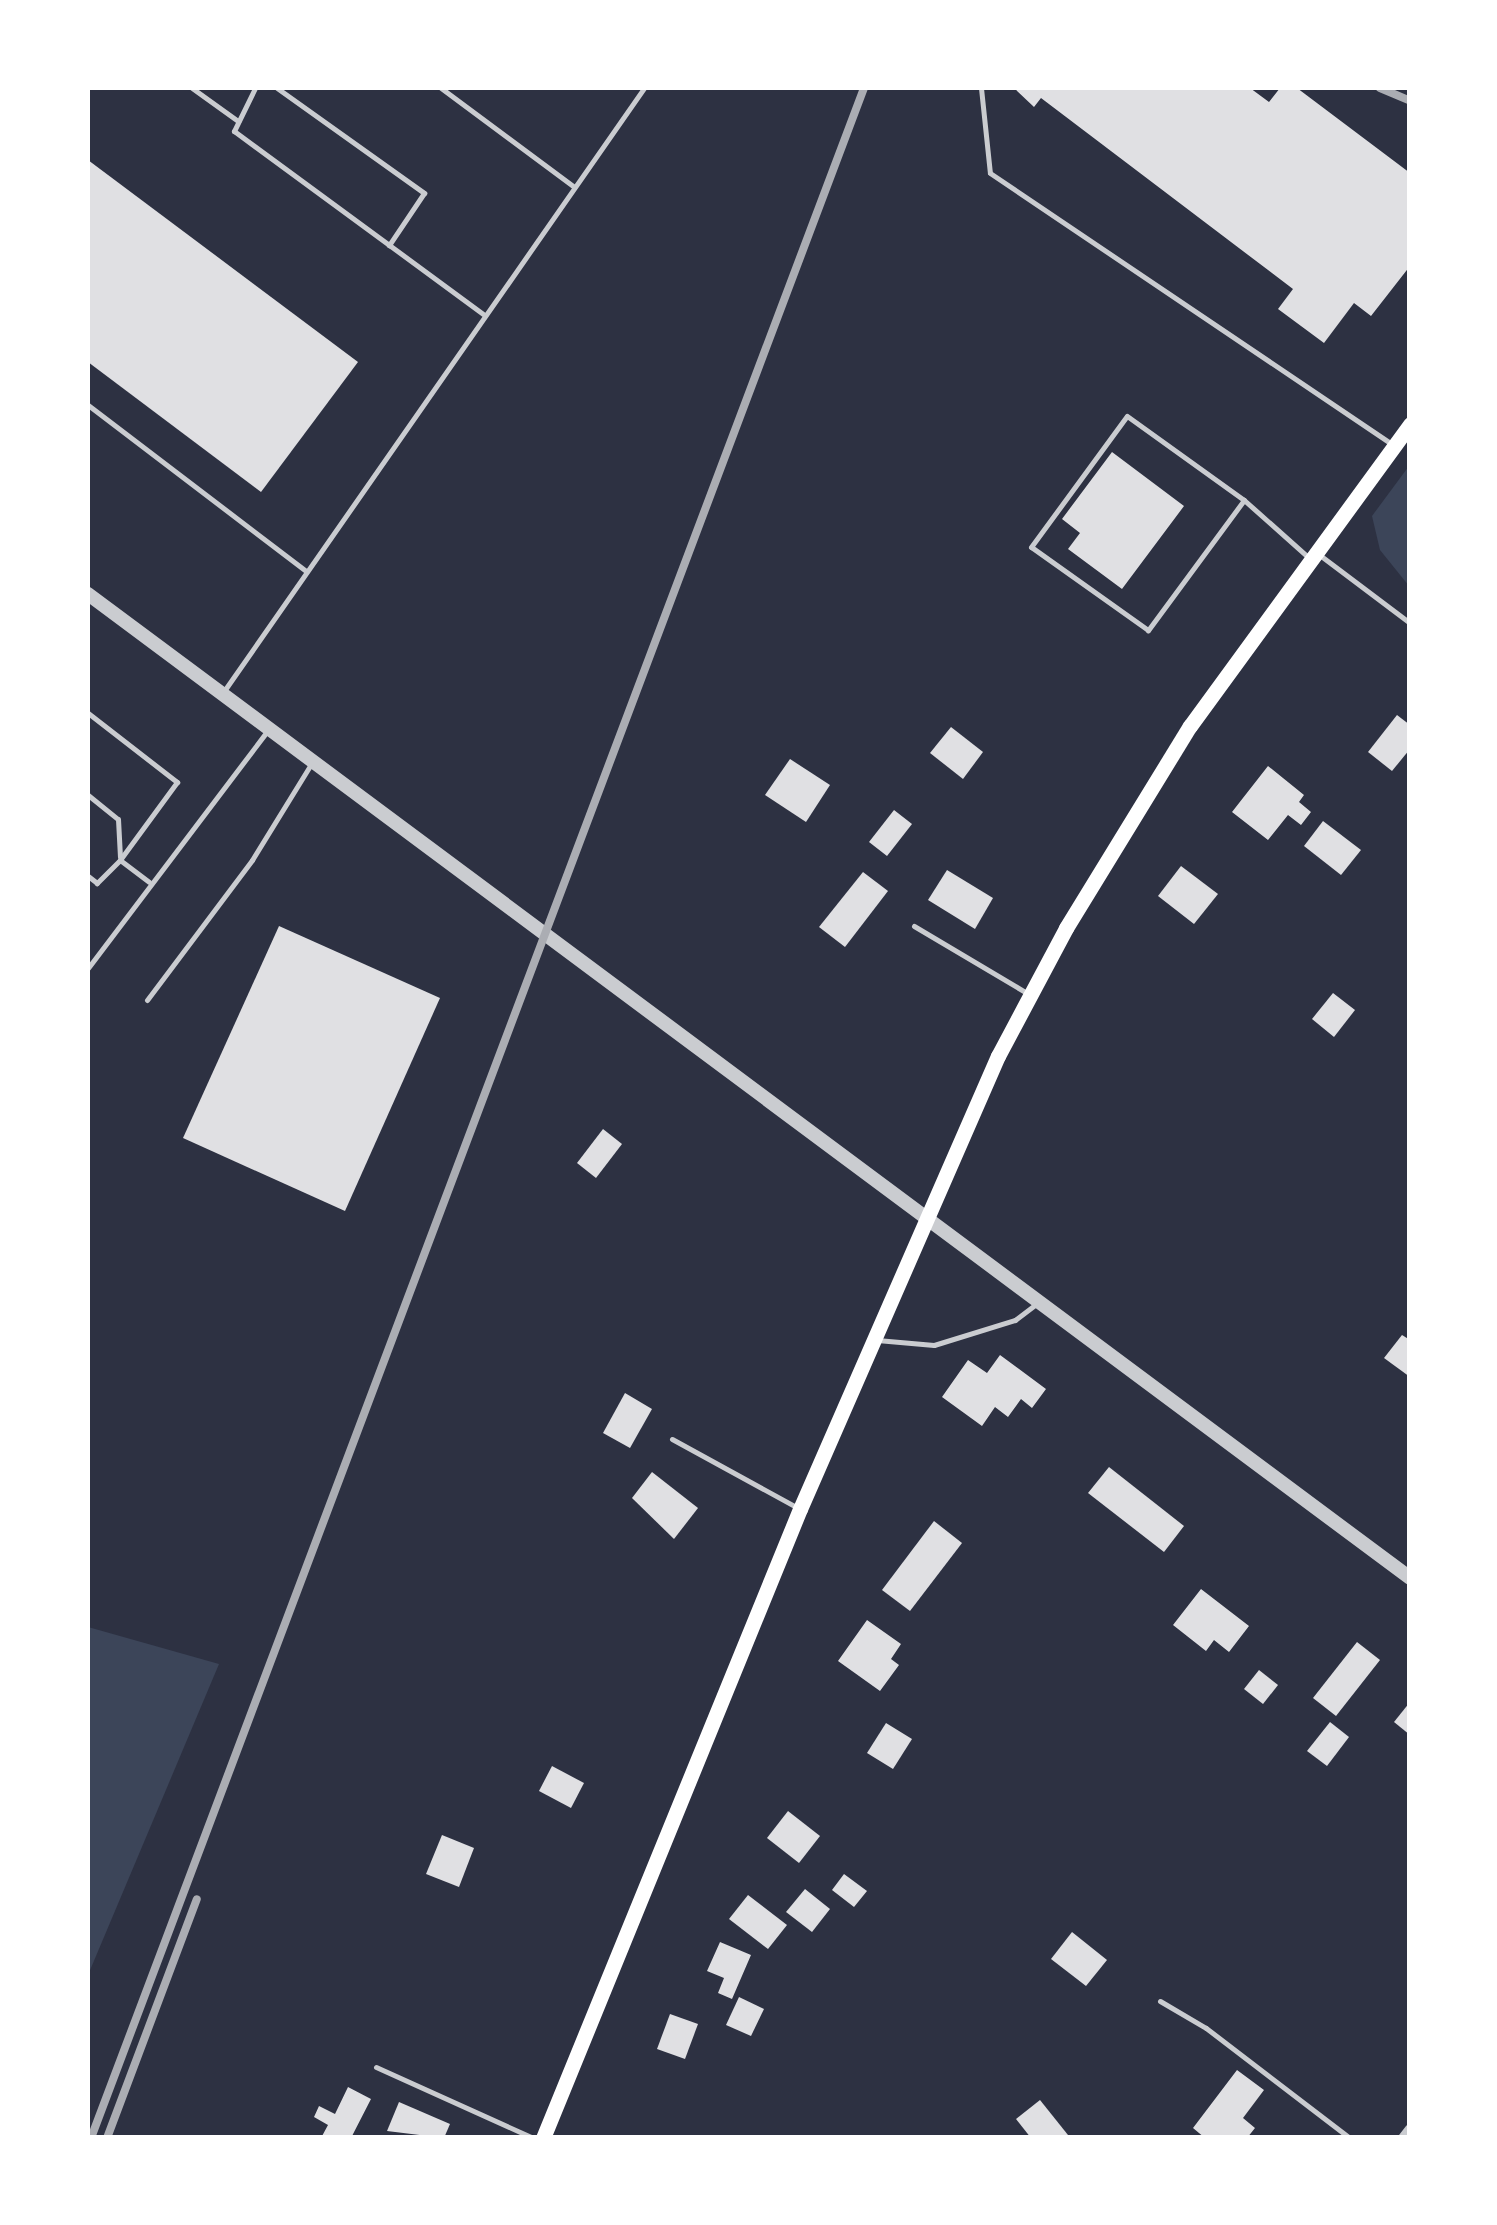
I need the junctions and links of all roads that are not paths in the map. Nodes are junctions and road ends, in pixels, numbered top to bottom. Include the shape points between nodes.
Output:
1 (192, 88) edge
2 (255, 88) edge
3 (277, 88) edge
4 (442, 88) edge
5 (644, 88) edge
6 (981, 88) edge
7 (239, 122) junction
8 (572, 186) junction
9 (389, 245) junction
10 (483, 314) junction
11 (88, 405) edge
12 (1410, 424) edge
13 (1394, 445) junction
14 (1244, 500) junction
15 (1312, 555) junction
16 (306, 572) junction
17 (88, 594) edge
18 (1410, 623) edge
19 (222, 694) junction
20 (88, 713) edge
21 (269, 729) junction
22 (312, 761) junction
23 (88, 795) edge
24 (120, 860) junction
25 (88, 876) edge
26 (150, 882) junction
27 (914, 926) dead end
28 (88, 968) edge
29 (1030, 994) junction
30 (147, 1000) dead end
31 (925, 1217) junction
32 (1037, 1302) junction
33 (874, 1340) junction
34 (672, 1439) dead end
35 (800, 1510) junction
36 (1410, 1578) edge
37 (1160, 2001) dead end
38 (376, 2068) dead end
39 (1410, 2129) edge
40 (533, 2138) edge
41 (543, 2138) edge
42 (1350, 2138) edge
43 (1403, 2138) edge

1 - 7 lane
2 - 7 lane
3 - 9 lane via 424,193
4 - 8 lane
5 - 8 lane
6 - 13 lane via 990,173
7 - 9 lane via 234,131
8 - 10 lane
9 - 10 lane
10 - 16 lane
11 - 16 lane
12 - 13 main road
13 - 15 main road
14 - 14 lane via 1126,416 1031,547 1148,630
14 - 15 lane
15 - 18 lane
15 - 29 main road via 1190,726
16 - 19 lane
17 - 19 street
19 - 21 street
20 - 24 lane via 178,782
21 - 22 street
21 - 26 lane
22 - 30 lane via 252,860
22 - 31 street
23 - 24 lane via 118,819
24 - 25 lane via 96,883
24 - 26 lane
26 - 28 lane
27 - 29 lane
29 - 31 main road
31 - 32 street
31 - 33 main road
32 - 33 lane via 1015,1320 934,1345
32 - 36 street
33 - 35 main road
34 - 35 lane
35 - 41 main road
37 - 42 lane via 1206,2028
38 - 40 lane
39 - 43 street

